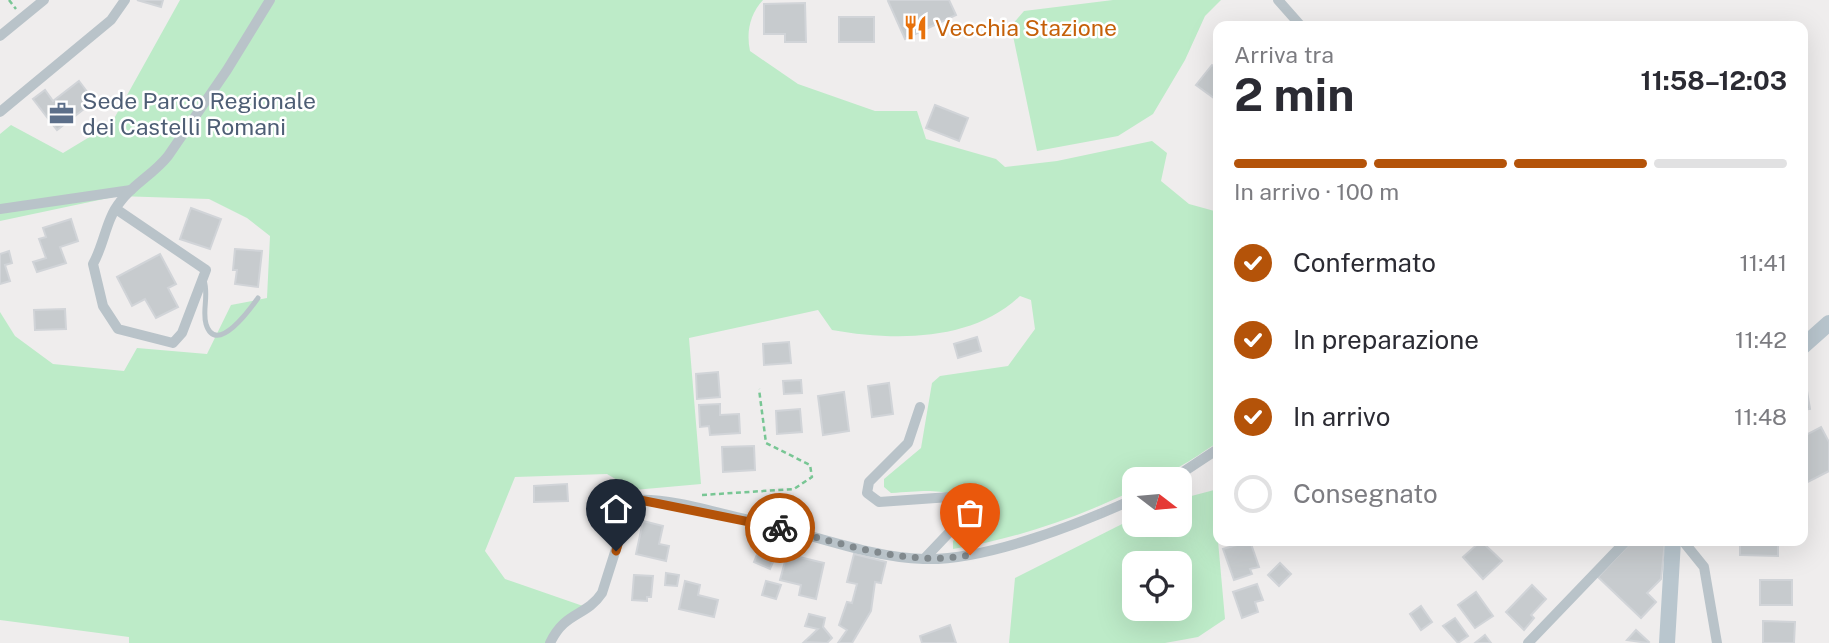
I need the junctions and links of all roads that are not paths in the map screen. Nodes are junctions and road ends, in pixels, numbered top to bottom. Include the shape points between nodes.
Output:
1 (44, 0) edge
2 (125, 0) edge
3 (270, 0) edge
4 (1278, 0) edge
5 (1297, 21) edge
6 (0, 36) edge
7 (0, 112) edge
8 (131, 190) junction
9 (0, 209) edge
10 (116, 209) junction
11 (203, 277) junction
12 (258, 298) dead end
13 (1829, 323) edge
14 (1808, 342) edge
15 (920, 407) dead end
16 (1213, 452) edge
17 (1191, 467) edge
18 (1122, 503) edge
19 (1621, 546) edge
20 (1673, 546) edge
21 (1687, 546) edge
22 (924, 559) junction
23 (550, 643) edge
24 (1528, 643) edge
25 (1667, 643) edge
26 (1717, 643) edge

1 - 6 street
2 - 7 street via 116,16
3 - 8 street via 169,156
4 - 5 street
8 - 9 street
8 - 10 street
10 - 11 street via 206,270
10 - 11 street via 93,272 103,306 118,329 173,343 182,333
11 - 12 lane via 208,294 205,321 217,334 238,323
13 - 14 main road
15 - 22 street via 908,443 869,482 867,493 879,502 950,497 959,503 963,518
16 - 17 street
18 - 22 street via 1015,543
19 - 24 street
20 - 25 main road
21 - 26 street via 1704,567
22 - 23 street via 636,500 629,508 602,593 564,621

